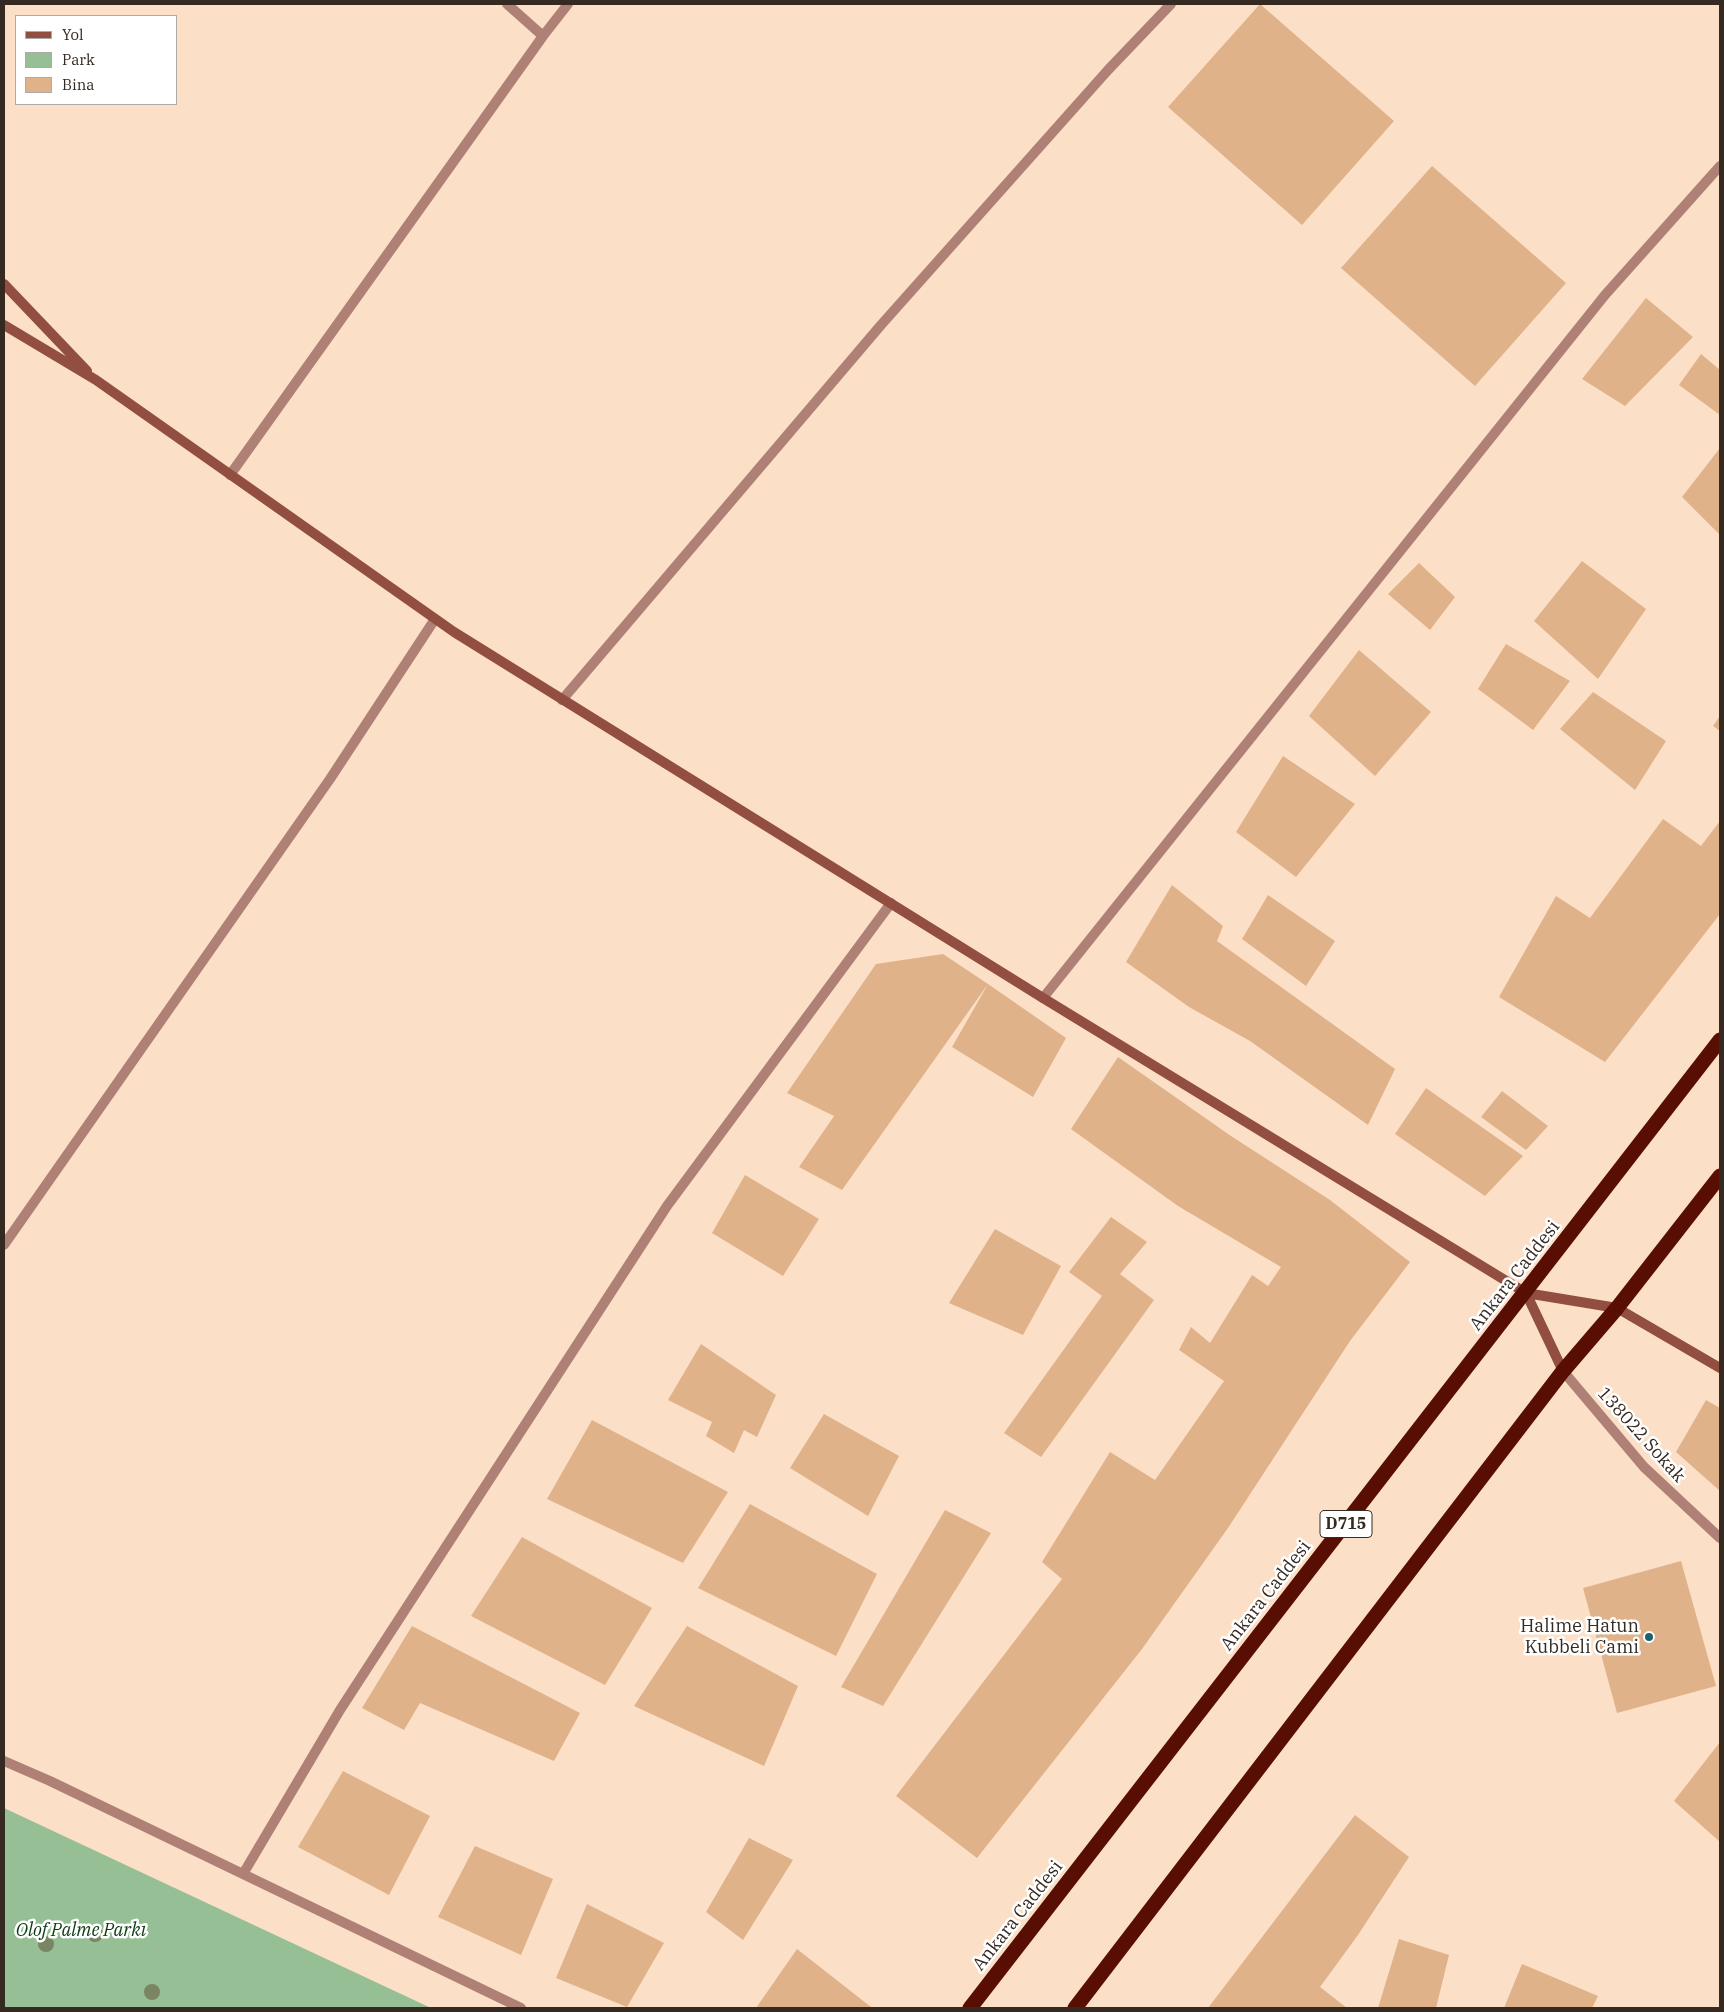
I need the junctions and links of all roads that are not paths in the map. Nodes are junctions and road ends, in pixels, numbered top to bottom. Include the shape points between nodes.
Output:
1 (507, 4) edge
2 (568, 4) edge
3 (1171, 4) edge
4 (543, 36) junction
5 (1720, 166) edge
6 (4, 284) edge
7 (4, 325) edge
8 (96, 380) junction
9 (230, 475) junction
10 (435, 619) junction
11 (562, 700) junction
12 (891, 903) junction
13 (1044, 998) junction
14 (1720, 1040) edge
15 (1720, 1176) edge
16 (4, 1245) edge
17 (1526, 1293) junction
18 (1617, 1308) junction
19 (1720, 1368) edge
20 (1563, 1371) junction
21 (1720, 1538) edge
22 (4, 1761) edge
23 (243, 1874) junction
24 (521, 2008) edge
25 (970, 2008) edge
26 (1075, 2008) edge

1 - 4 street
2 - 4 street
3 - 11 street via 1108,70 881,325
4 - 9 street
5 - 13 street via 1605,295
6 - 8 street
7 - 8 street
8 - 9 street
9 - 10 street
10 - 11 street
10 - 16 street via 330,779
11 - 12 street
12 - 13 street
12 - 23 street via 667,1206 340,1710
13 - 17 street
14 - 17 highway, Ankara Caddesi / D715
15 - 18 highway
17 - 18 street
17 - 20 street
17 - 25 highway, Ankara Caddesi / D715
18 - 19 street
18 - 20 highway
20 - 21 street, 138022 Sokak via 1644,1467
20 - 26 highway
22 - 23 street
23 - 24 street

